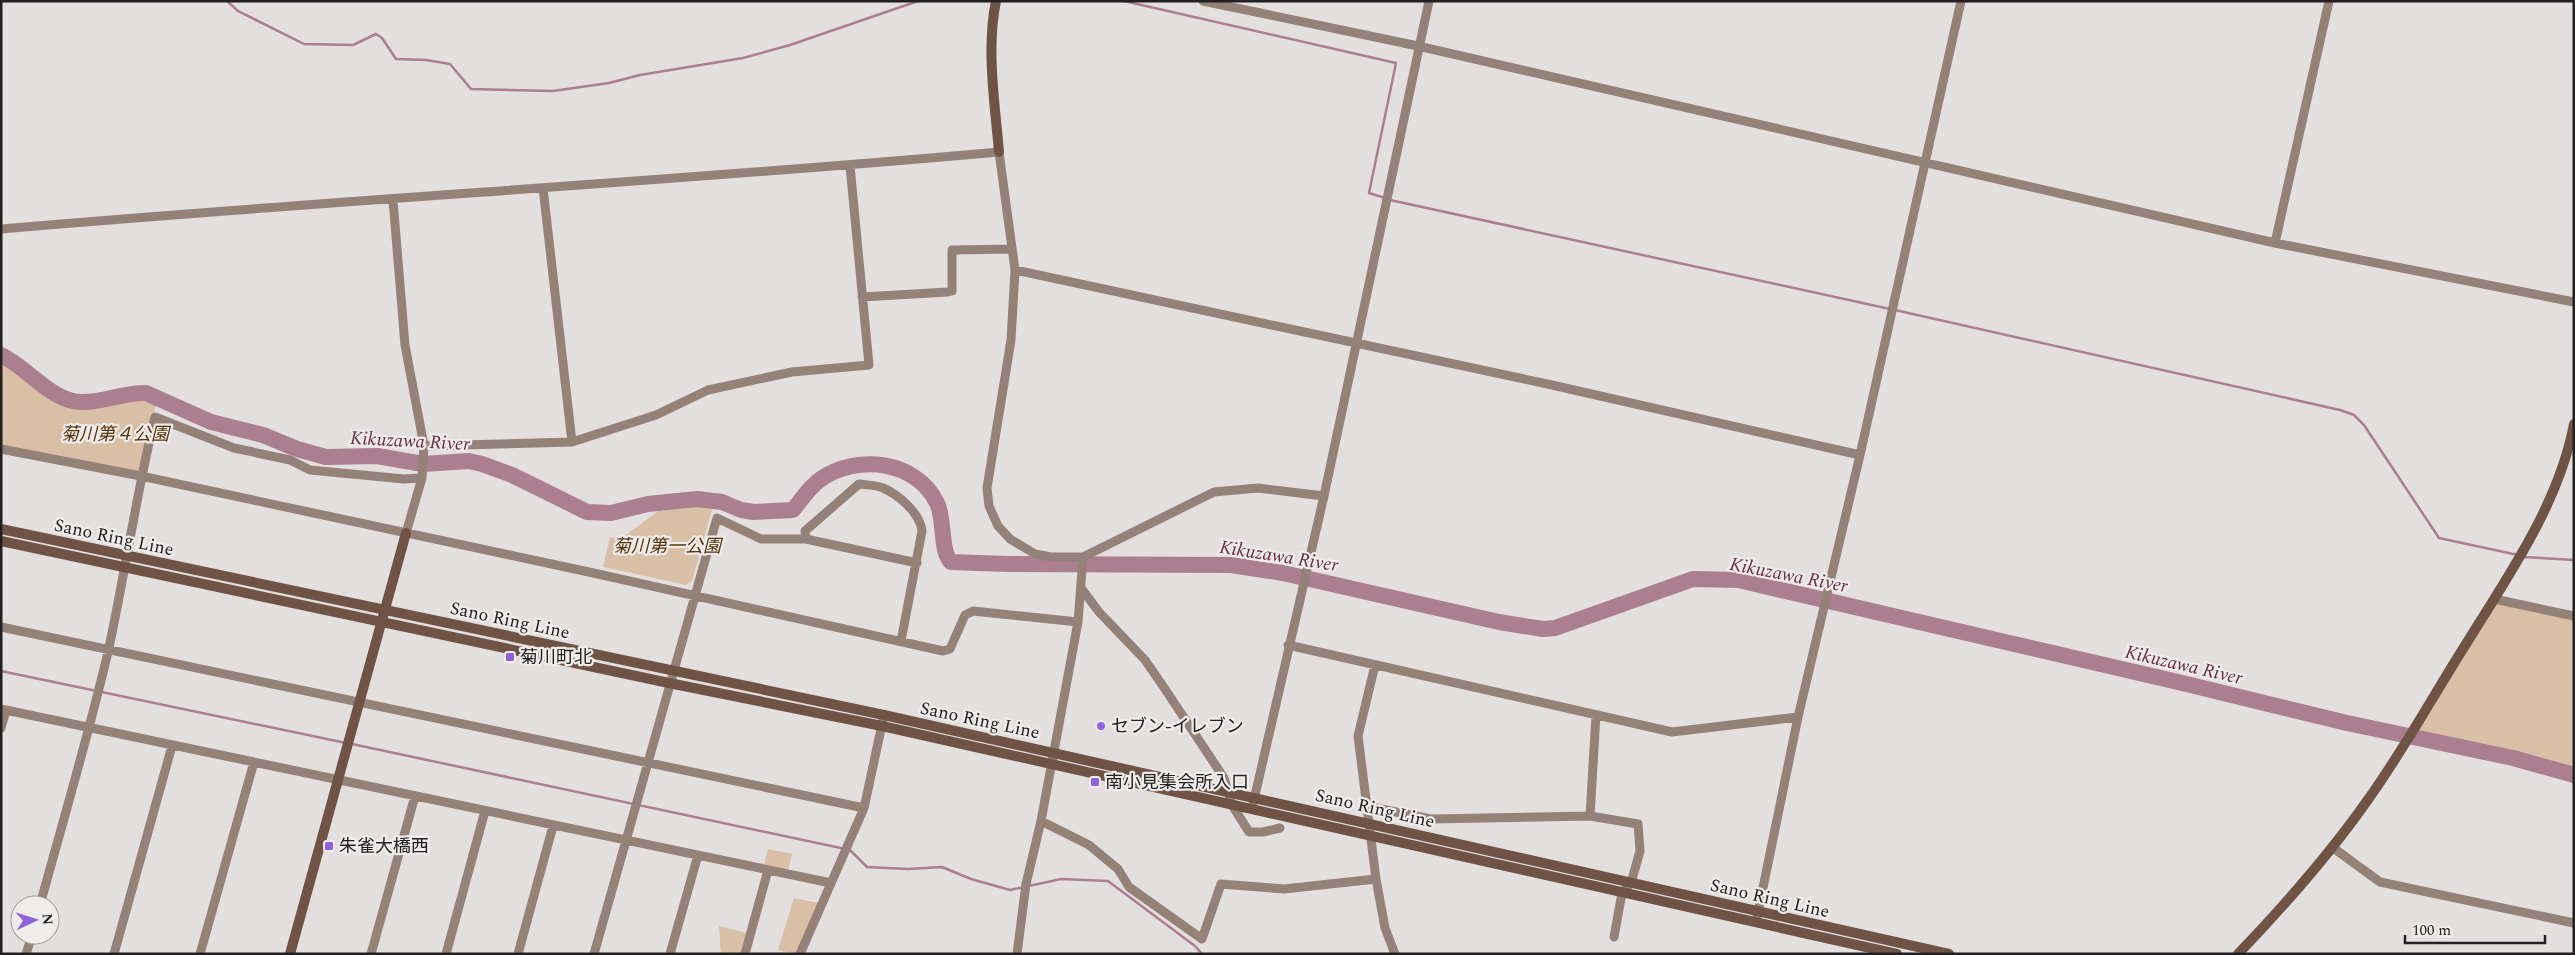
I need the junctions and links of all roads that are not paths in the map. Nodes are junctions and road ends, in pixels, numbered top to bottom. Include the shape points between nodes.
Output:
1 (996, 1) edge
2 (1203, 1) edge
3 (1429, 1) edge
4 (1961, 1) edge
5 (2329, 1) edge
6 (1418, 46) junction
7 (999, 152) junction
8 (1925, 164) junction
9 (850, 166) junction
10 (543, 188) junction
11 (393, 200) junction
12 (1, 229) edge
13 (2276, 243) junction
14 (1011, 249) junction
15 (1015, 270) junction
16 (862, 296) junction
17 (2574, 302) edge
18 (1355, 344) junction
19 (2574, 424) edge
20 (572, 442) junction
21 (2572, 442) edge
22 (424, 446) junction
23 (1, 449) edge
24 (1860, 455) junction
25 (141, 476) junction
26 (422, 478) junction
27 (1324, 496) junction
28 (1, 529) edge
29 (406, 533) junction
30 (806, 539) junction
31 (1, 541) edge
32 (126, 556) junction
33 (1083, 557) junction
34 (917, 563) junction
35 (124, 567) junction
36 (1081, 588) junction
37 (693, 595) junction
38 (2494, 599) junction
39 (386, 611) junction
40 (2574, 616) edge
41 (383, 622) junction
42 (1078, 622) junction
43 (1, 627) edge
44 (901, 641) junction
45 (1288, 645) junction
46 (108, 650) junction
47 (1374, 665) junction
48 (672, 670) junction
49 (669, 683) junction
50 (360, 703) junction
51 (4, 709) edge
52 (1596, 715) junction
53 (1798, 717) junction
54 (883, 721) junction
55 (1, 728) edge
56 (89, 728) junction
57 (172, 746) junction
58 (1054, 752) junction
59 (254, 762) junction
60 (646, 763) junction
61 (1052, 764) junction
62 (338, 781) junction
63 (1228, 791) junction
64 (415, 796) junction
65 (1254, 797) junction
66 (1232, 805) junction
67 (1366, 806) junction
68 (864, 808) junction
69 (1252, 810) junction
70 (485, 811) junction
71 (1590, 816) junction
72 (1041, 821) junction
73 (1369, 824) junction
74 (553, 826) junction
75 (1280, 828) dead end
76 (1370, 836) junction
77 (624, 840) junction
78 (2332, 847) junction
79 (698, 855) junction
80 (768, 870) junction
81 (1376, 880) junction
82 (1631, 883) junction
83 (831, 884) junction
84 (1622, 893) junction
85 (43, 895) edge
86 (1757, 917) junction
87 (2574, 923) edge
88 (1614, 937) dead end
89 (1868, 946) edge
90 (114, 954) edge
91 (200, 954) edge
92 (290, 954) edge
93 (372, 954) edge
94 (446, 954) edge
95 (518, 954) edge
96 (594, 954) edge
97 (670, 954) edge
98 (745, 954) edge
99 (800, 954) edge
100 (1017, 954) edge
101 (1395, 954) edge
102 (1897, 954) edge
103 (1949, 954) edge
104 (2238, 954) edge

1 - 7 main road via 993,79
2 - 6 street
3 - 6 street
4 - 8 street
5 - 13 street
6 - 8 street
6 - 18 street
7 - 9 street
7 - 14 street
8 - 13 street
8 - 24 street
9 - 10 street
9 - 16 street
10 - 11 street
10 - 20 street
11 - 12 street via 249,208
11 - 22 street via 405,345
13 - 17 street
14 - 15 street
14 - 16 street via 952,250 952,291
15 - 18 street
15 - 33 street via 1011,340 987,488 989,506 998,526 1020,547 1051,557
16 - 20 street via 869,365 792,372 708,390 656,415
18 - 24 street
18 - 27 street
19 - 21 main road
20 - 22 street
21 - 38 main road via 2545,507
22 - 26 street
23 - 25 street
24 - 53 street
25 - 26 street via 155,417 234,448 290,460 310,470
25 - 29 street
25 - 32 street
26 - 29 street
27 - 33 street via 1258,488 1214,492
27 - 45 street
28 - 32 main road, Sano Ring Line
29 - 37 street
29 - 39 main road
30 - 34 street
30 - 34 street via 805,531 816,519 859,484 880,487 908,506 921,524
30 - 37 street via 761,539 717,518
31 - 35 main road, Sano Ring Line
32 - 35 street
32 - 39 main road, Sano Ring Line
33 - 36 street
34 - 44 street
35 - 41 main road, Sano Ring Line
35 - 46 street
36 - 42 street
36 - 63 street via 1099,612 1146,660 1224,778
37 - 44 street
37 - 48 street
38 - 40 street
38 - 78 main road via 2368,800
39 - 41 main road
39 - 48 main road, Sano Ring Line
41 - 49 main road, Sano Ring Line
41 - 50 main road
42 - 44 street via 972,611 965,616 954,645 948,651
42 - 58 street
43 - 46 street
45 - 47 street
45 - 65 street
46 - 50 street
46 - 56 street
47 - 52 street
47 - 67 street via 1358,736
48 - 49 street
48 - 54 main road, Sano Ring Line
49 - 54 main road, Sano Ring Line
49 - 60 street
50 - 60 street
50 - 62 main road
51 - 55 street
51 - 56 street
52 - 53 street via 1672,732
52 - 71 street
53 - 86 street
54 - 58 main road, Sano Ring Line
54 - 61 main road, Sano Ring Line
54 - 68 street
56 - 57 street
56 - 85 street
57 - 59 street
57 - 90 street
58 - 61 street
58 - 63 main road, Sano Ring Line
59 - 62 street
59 - 91 street
60 - 68 street
60 - 77 street
61 - 66 main road, Sano Ring Line
61 - 72 street
62 - 64 street
62 - 92 main road
63 - 65 main road, Sano Ring Line
63 - 66 street
64 - 70 street
64 - 93 street
65 - 69 street
65 - 73 main road, Sano Ring Line
66 - 69 main road, Sano Ring Line
66 - 75 street via 1249,832
67 - 71 street via 1431,819
67 - 73 street
68 - 83 street
69 - 76 main road, Sano Ring Line
70 - 74 street
70 - 94 street
71 - 82 street via 1638,824 1640,852
72 - 81 street via 1089,845 1118,869 1129,888 1202,938 1221,884 1284,889
72 - 100 street via 1026,884
73 - 76 street
73 - 82 main road, Sano Ring Line
74 - 77 street
74 - 95 street
76 - 81 street
76 - 84 main road, Sano Ring Line
77 - 79 street
77 - 96 street
78 - 87 street via 2380,882
78 - 104 main road
79 - 80 street
79 - 97 street
80 - 83 street
80 - 98 street
81 - 101 street via 1385,928
82 - 84 street
82 - 86 main road, Sano Ring Line
83 - 99 street
84 - 86 main road, Sano Ring Line
84 - 88 street
86 - 89 main road, Sano Ring Line
89 - 102 main road, Sano Ring Line
89 - 103 main road, Sano Ring Line

